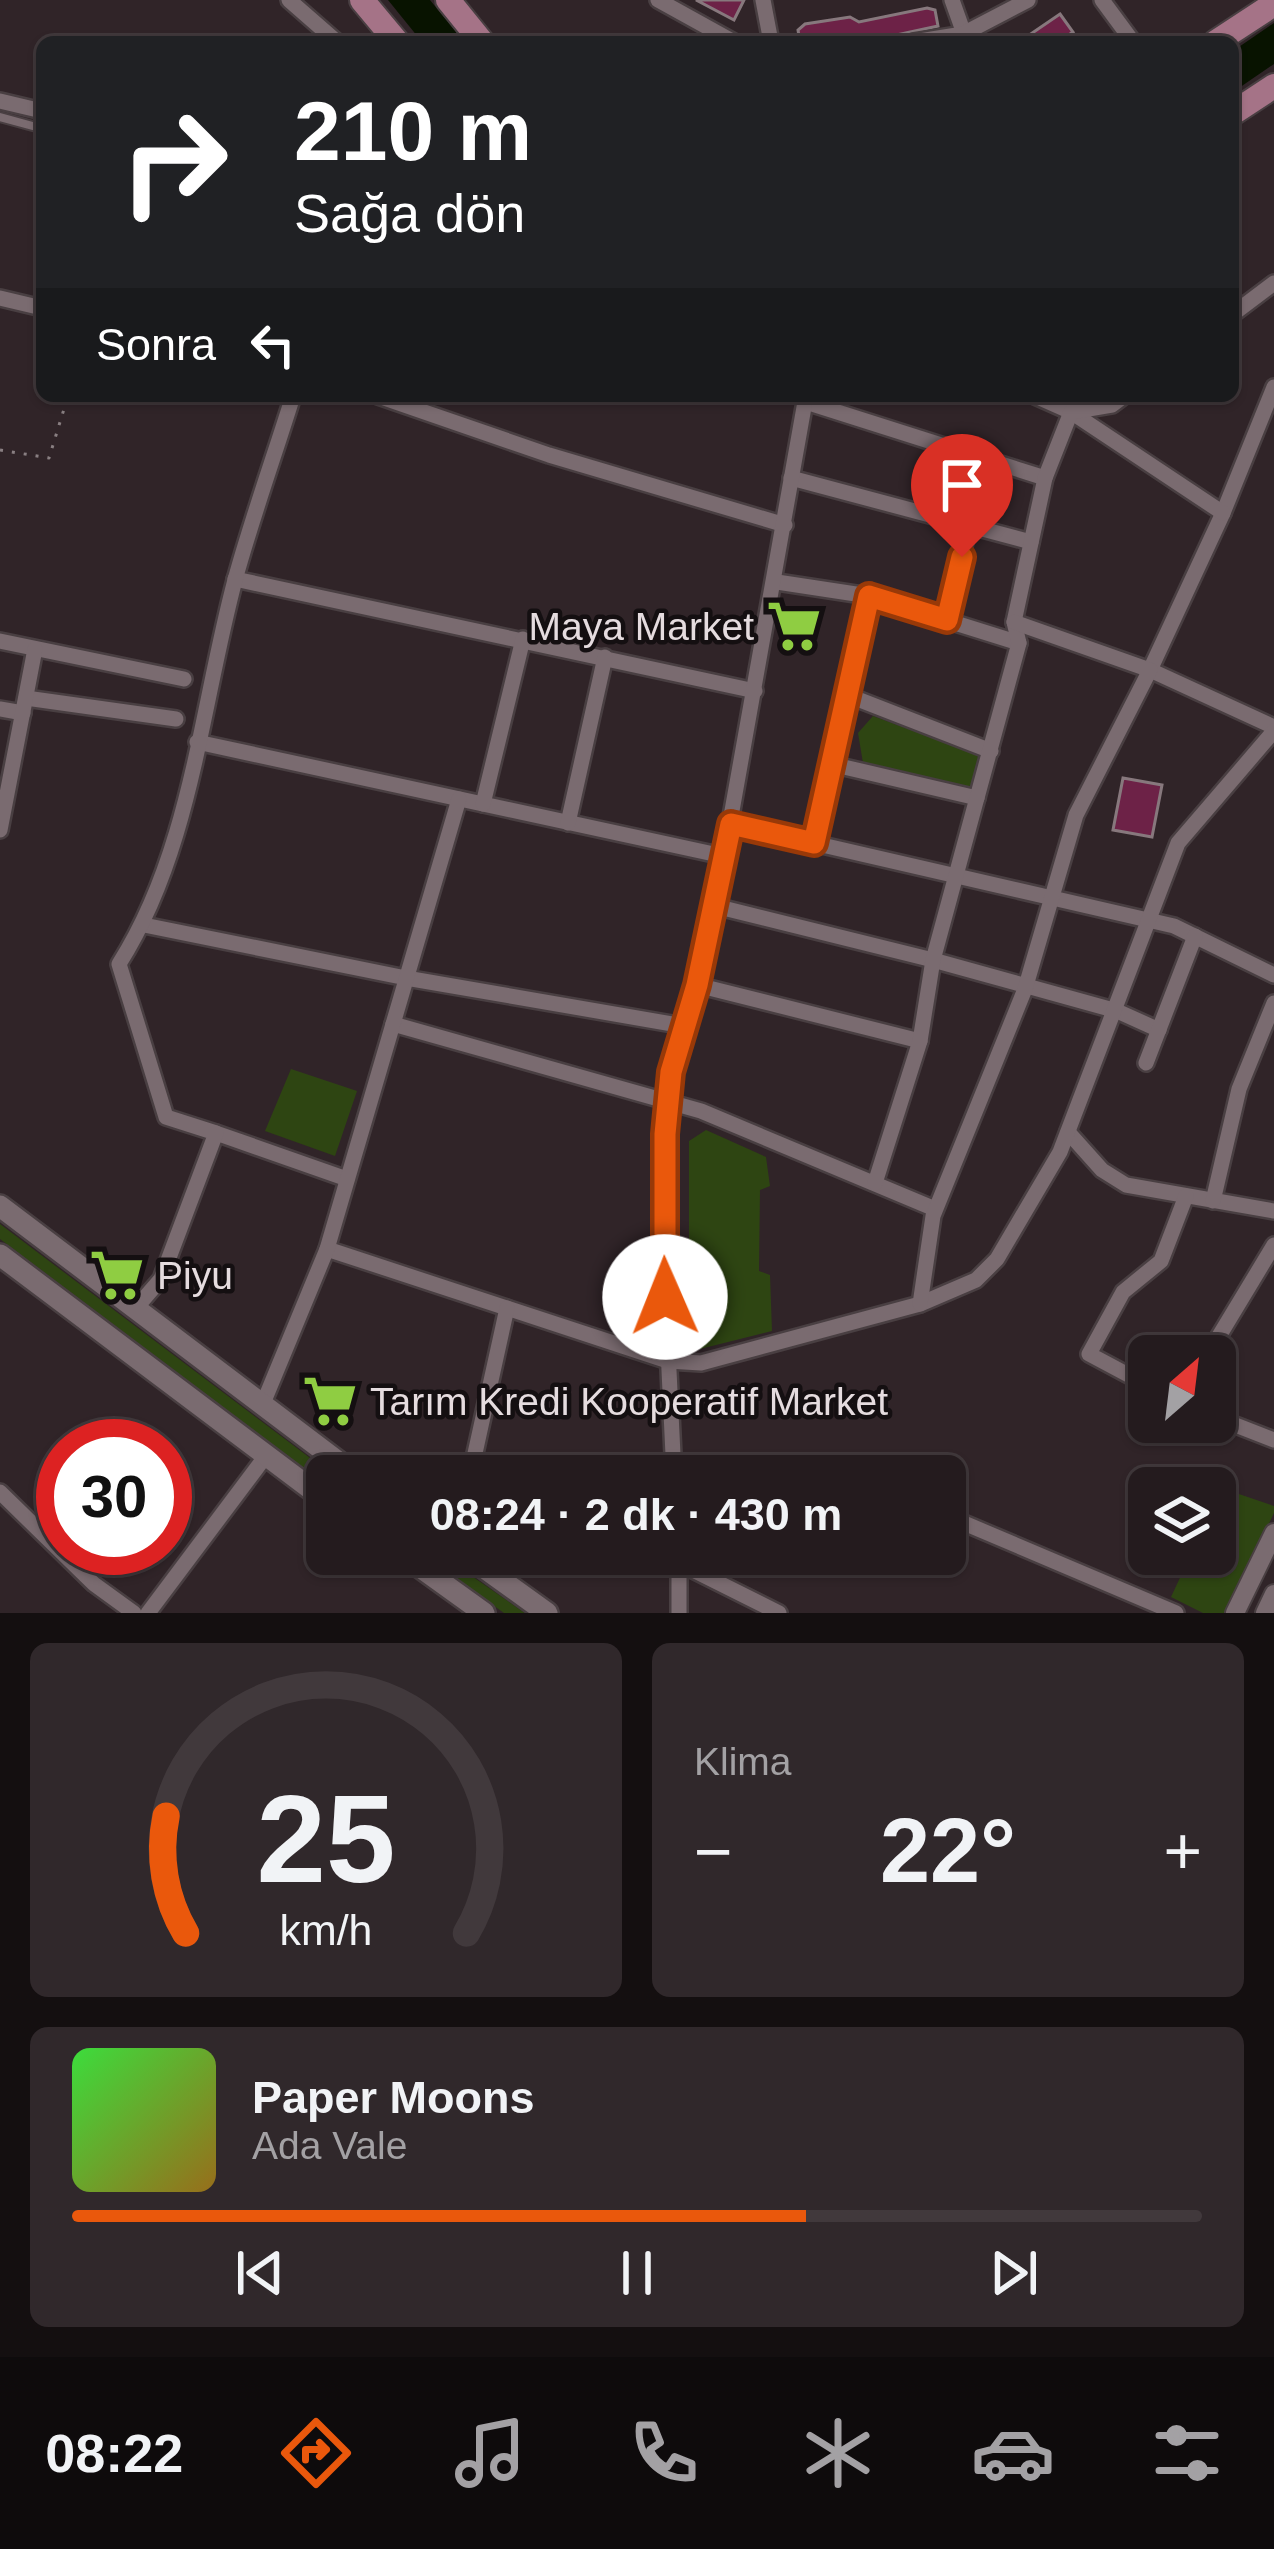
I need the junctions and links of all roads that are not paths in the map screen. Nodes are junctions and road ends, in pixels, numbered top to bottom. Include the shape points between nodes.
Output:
1 (290, 0) edge
2 (362, 0) edge
3 (448, 0) edge
4 (658, 0) edge
5 (763, 0) edge
6 (952, 0) edge
7 (1028, 0) edge
8 (1102, 0) edge
9 (1274, 4) edge
10 (330, 36) edge
11 (392, 36) edge
12 (477, 36) edge
13 (723, 36) edge
14 (770, 36) edge
15 (964, 36) edge
16 (968, 36) edge
17 (1128, 36) edge
18 (1225, 36) edge
19 (1274, 86) edge
20 (0, 101) edge
21 (1239, 109) edge
22 (0, 117) edge
23 (36, 118) edge
24 (36, 120) edge
25 (1274, 283) edge
26 (0, 298) edge
27 (36, 307) edge
28 (1239, 309) edge
29 (1274, 387) edge
30 (291, 402) edge
31 (395, 402) edge
32 (805, 402) edge
33 (815, 402) edge
34 (1048, 402) edge
35 (1116, 402) edge
36 (1071, 412) junction
37 (791, 478) junction
38 (1045, 478) junction
39 (1223, 513) junction
40 (785, 525) junction
41 (969, 525) junction
42 (1031, 542) junction
43 (236, 579) junction
44 (777, 582) junction
45 (869, 596) junction
46 (947, 620) junction
47 (1014, 622) junction
48 (523, 639) junction
49 (0, 641) edge
50 (1018, 643) junction
51 (35, 649) junction
52 (605, 657) junction
53 (1150, 670) junction
54 (184, 679) dead end
55 (755, 691) junction
56 (847, 695) junction
57 (24, 705) junction
58 (0, 709) edge
59 (176, 719) dead end
60 (1274, 729) edge
61 (197, 742) junction
62 (991, 751) junction
63 (832, 764) junction
64 (3, 796) edge
65 (977, 798) junction
66 (459, 799) junction
67 (483, 805) junction
68 (568, 823) junction
69 (731, 824) junction
70 (0, 830) edge
71 (814, 843) junction
72 (723, 856) junction
73 (957, 875) junction
74 (1053, 897) junction
75 (715, 906) junction
76 (1148, 920) junction
77 (144, 925) junction
78 (1195, 936) junction
79 (933, 960) junction
80 (1274, 975) edge
81 (406, 978) junction
82 (697, 985) junction
83 (1025, 988) junction
84 (1274, 1004) edge
85 (1117, 1011) junction
86 (393, 1024) junction
87 (684, 1026) junction
88 (1159, 1030) junction
89 (920, 1041) junction
90 (1146, 1063) dead end
91 (668, 1105) junction
92 (1068, 1132) junction
93 (216, 1133) junction
94 (346, 1179) junction
95 (875, 1183) junction
96 (1186, 1196) junction
97 (1214, 1201) junction
98 (0, 1206) edge
99 (935, 1209) junction
100 (1274, 1211) edge
101 (1274, 1245) edge
102 (327, 1249) junction
103 (0, 1255) edge
104 (920, 1304) junction
105 (507, 1308) junction
106 (135, 1310) junction
107 (1220, 1335) edge
108 (668, 1361) junction
109 (1128, 1375) edge
110 (262, 1406) junction
111 (1236, 1426) edge
112 (1274, 1441) edge
113 (328, 1455) edge
114 (475, 1455) edge
115 (673, 1455) edge
116 (266, 1457) junction
117 (306, 1486) edge
118 (0, 1492) edge
119 (966, 1524) edge
120 (1274, 1533) edge
121 (431, 1575) edge
122 (494, 1575) edge
123 (679, 1575) edge
124 (710, 1575) edge
125 (1274, 1594) edge
126 (134, 1613) edge
127 (148, 1613) edge
128 (484, 1613) edge
129 (547, 1613) edge
130 (679, 1613) edge
131 (779, 1613) edge
132 (1176, 1613) edge
133 (1235, 1613) edge
134 (1265, 1613) edge

1 - 10 street
2 - 11 main road
3 - 12 main road
4 - 13 street
5 - 14 street
6 - 15 street
7 - 16 street
8 - 17 street
9 - 18 main road
19 - 21 main road
20 - 23 street
22 - 24 lane
25 - 28 street
26 - 27 street
29 - 39 street
30 - 43 street
31 - 40 street
32 - 37 street
33 - 38 street
34 - 36 street
35 - 36 street
36 - 38 street
36 - 39 street
37 - 40 street
37 - 41 street
38 - 42 street
39 - 53 street
40 - 44 street
41 - 42 street
41 - 46 street
42 - 47 street
43 - 48 street
43 - 61 street
44 - 45 street
44 - 55 street
45 - 46 street
45 - 56 street
46 - 50 street
47 - 50 street
47 - 53 street
48 - 52 street
48 - 67 street
49 - 51 street
50 - 62 street
51 - 54 street
51 - 57 street
52 - 55 street
52 - 68 street
53 - 60 street
53 - 74 street via 1076,815
55 - 69 street
56 - 62 street
56 - 63 street
57 - 58 street
57 - 59 street
57 - 64 street
60 - 76 street via 1178,843
61 - 66 street
61 - 77 street
62 - 65 street
63 - 65 street
63 - 71 street
64 - 70 street
65 - 73 street
66 - 67 street
66 - 81 street
67 - 68 street
68 - 72 street
69 - 71 street
69 - 72 street
71 - 73 street
72 - 75 street
73 - 74 street
73 - 79 street
74 - 76 street
74 - 83 street
75 - 79 street
75 - 82 street
76 - 78 street
76 - 85 street
77 - 81 street
77 - 93 street via 119,964 166,1117
78 - 80 street
78 - 88 street
79 - 83 street
79 - 89 street
81 - 86 street
81 - 87 street
82 - 87 street
82 - 89 street
83 - 85 street
83 - 99 street
84 - 97 street via 1239,1089
85 - 88 street
85 - 92 street
86 - 91 street
86 - 94 street
87 - 91 street
88 - 90 street
89 - 95 street
91 - 95 street
91 - 108 street
92 - 96 street via 1126,1184
92 - 104 street via 997,1259 976,1280
93 - 94 street
93 - 106 street via 161,1279
94 - 102 street
95 - 99 street
96 - 97 street
96 - 109 street via 1161,1262 1123,1292 1089,1354
97 - 100 street
98 - 106 main road
99 - 104 street
101 - 107 street
102 - 105 street
102 - 110 street
103 - 116 main road
104 - 108 street via 701,1363
105 - 108 street
105 - 114 street
106 - 110 main road
108 - 115 street
110 - 113 main road
111 - 112 street
116 - 117 main road
116 - 127 street
118 - 126 street
119 - 132 street
120 - 133 street
121 - 128 main road
122 - 129 main road
123 - 130 street
124 - 131 street
125 - 134 street

